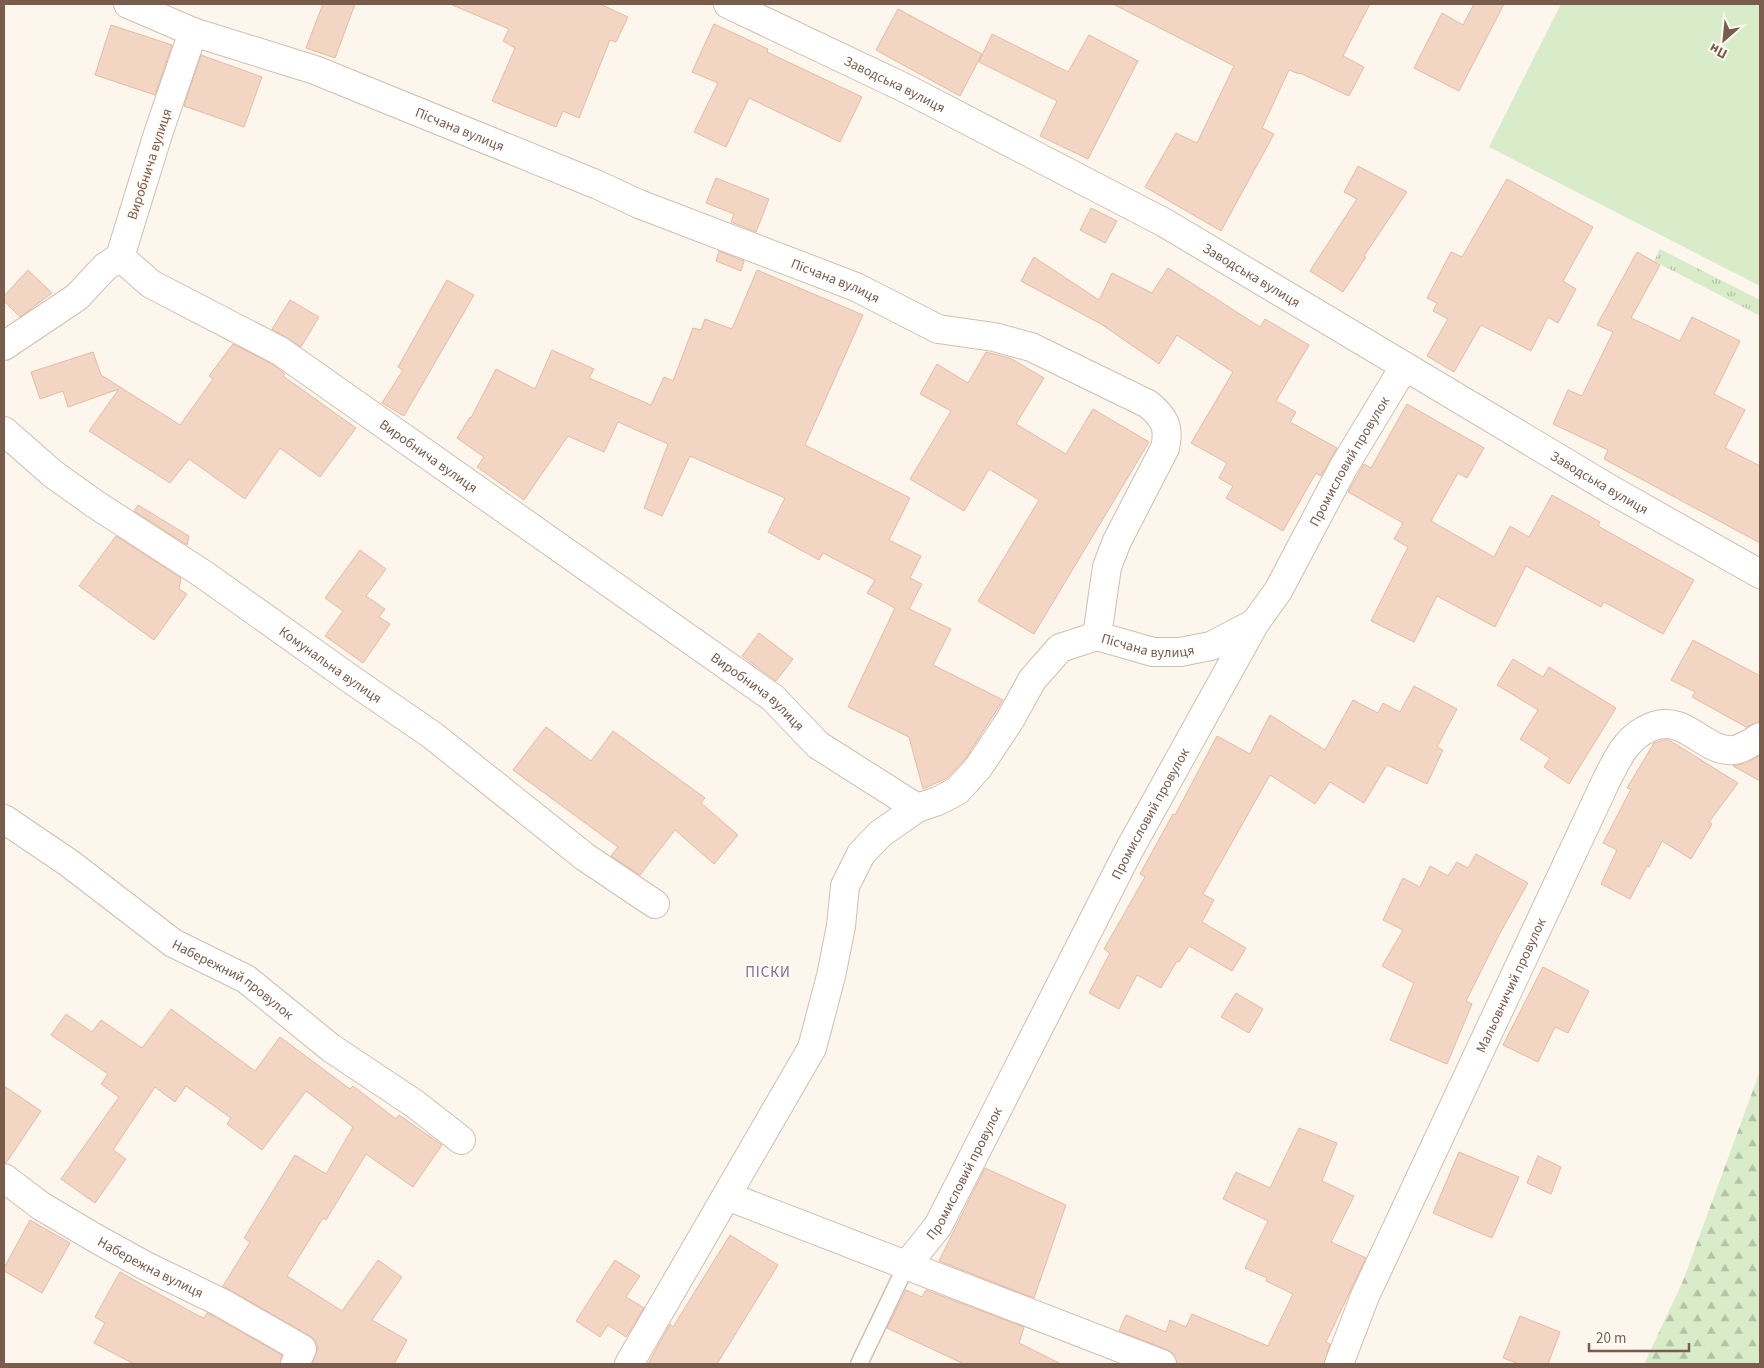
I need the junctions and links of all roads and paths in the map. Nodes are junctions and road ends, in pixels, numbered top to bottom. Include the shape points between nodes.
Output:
1 (128, 4) edge
2 (728, 4) edge
3 (193, 32) junction
4 (120, 257) junction
5 (4, 346) edge
6 (1404, 367) junction
7 (4, 431) edge
8 (1760, 574) edge
9 (1255, 623) junction
10 (1097, 636) junction
11 (1760, 737) edge
12 (917, 808) junction
13 (4, 819) edge
14 (655, 904) dead end
15 (461, 1140) dead end
16 (4, 1178) edge
17 (727, 1196) junction
18 (906, 1266) junction
19 (299, 1356) edge
20 (629, 1364) edge
21 (859, 1364) edge
22 (1162, 1364) edge
23 (1339, 1364) edge

1 - 3 street, Пісчана вулиця
2 - 6 street, Заводська вулиця via 907,89 1165,223
3 - 4 street, Виробнича вулиця
3 - 10 street, Пісчана вулиця via 315,70 639,204 856,287 938,329 994,337 1031,347 1148,404 1160,414 1168,436 1166,448 1117,541 1107,567
4 - 5 street via 77,297
4 - 12 street, Виробнича вулиця via 151,284 280,351 774,698 818,745
6 - 8 street, Заводська вулиця
6 - 9 street, Промисловий провулок via 1343,468 1278,591
7 - 14 street, Комунальна вулиця via 53,474 203,574 432,735 585,857
9 - 10 street, Пісчана вулиця via 1211,646 1180,652 1153,652
9 - 18 street, Промисловий провулок via 1128,852 938,1226
10 - 12 street via 1060,648 1032,680 978,768 958,791
11 - 23 street, Мальовничий провулок via 1732,750 1719,748 1678,726 1660,724 1643,730 1627,745 1606,781 1366,1296
12 - 17 street via 880,834 861,854 845,886 831,976 812,1048
13 - 15 street, Набережний провулок via 69,863 173,943 246,979 331,1048 415,1104
16 - 19 street, Набережна вулиця via 41,1206 95,1238 222,1303
17 - 18 street
17 - 20 street
18 - 21 lane
18 - 22 street

